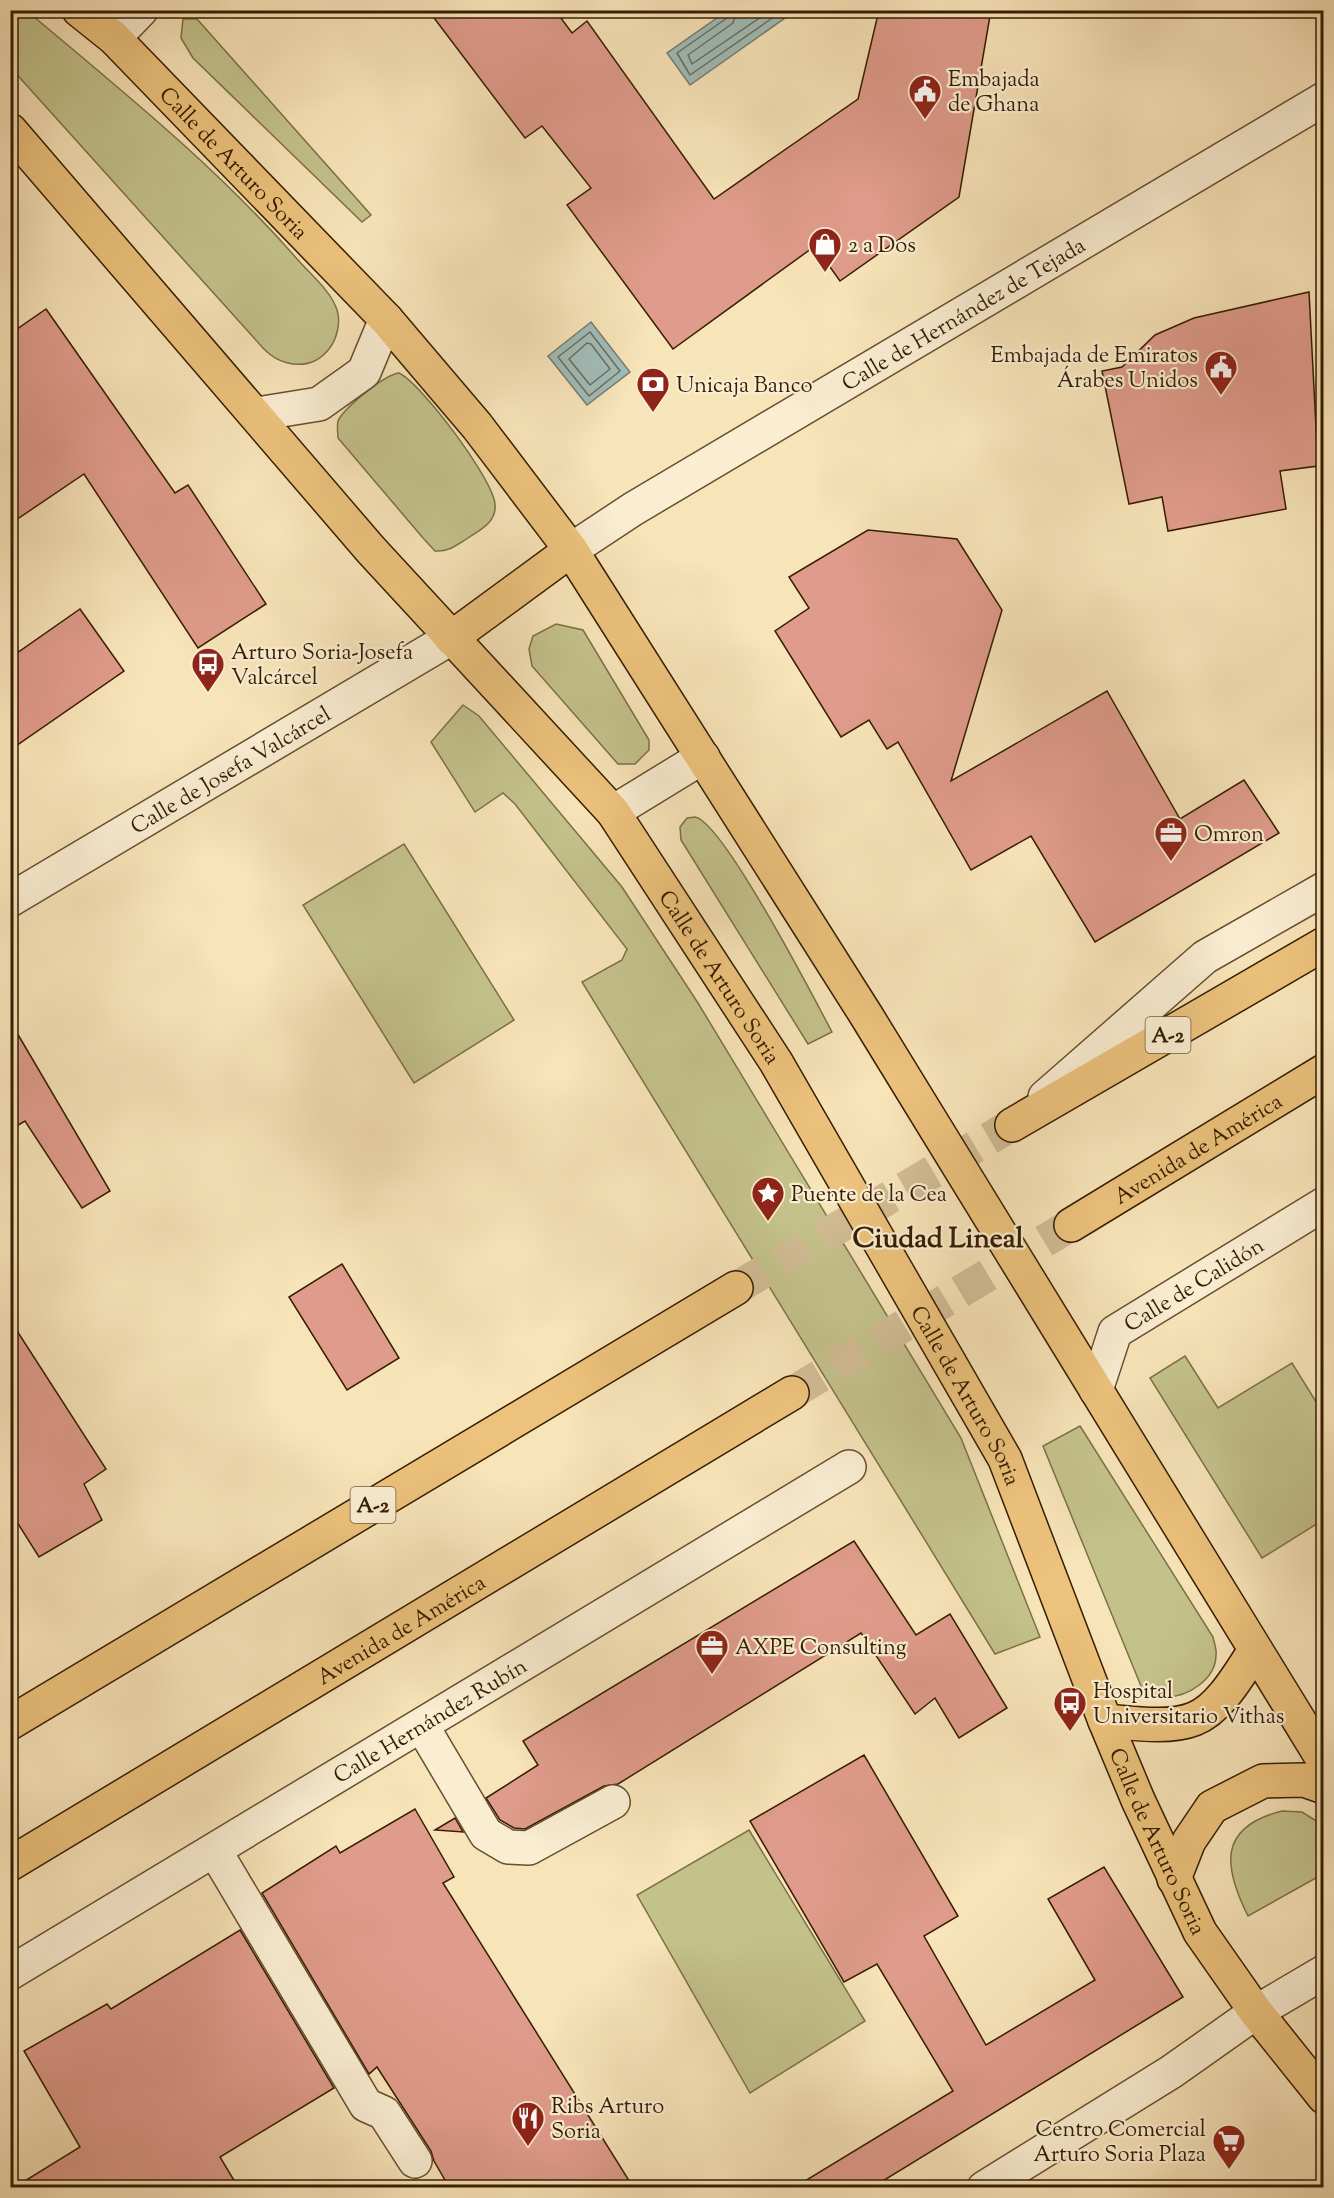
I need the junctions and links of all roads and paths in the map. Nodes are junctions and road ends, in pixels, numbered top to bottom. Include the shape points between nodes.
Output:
1 (79, 10) edge
2 (141, 10) edge
3 (114, 38) junction
4 (1323, 99) edge
5 (10, 130) edge
6 (386, 319) junction
7 (257, 414) junction
8 (571, 550) junction
9 (451, 638) junction
10 (703, 757) junction
11 (614, 812) junction
12 (1323, 889) edge
13 (10, 900) edge
14 (1323, 944) edge
15 (1323, 1071) edge
16 (1012, 1125) joint
17 (1323, 1204) edge
18 (1071, 1225) tunnel mouth
19 (736, 1288) tunnel mouth
20 (1096, 1390) junction
21 (792, 1394) tunnel mouth
22 (849, 1467) dead end
23 (1256, 1650) junction
24 (1105, 1721) junction
25 (10, 1723) edge
26 (422, 1726) junction
27 (1323, 1761) edge
28 (1323, 1787) edge
29 (613, 1802) dead end
30 (214, 1851) junction
31 (10, 1864) edge
32 (1174, 1879) junction
33 (1323, 1972) edge
34 (10, 1973) edge
35 (1256, 2012) junction
36 (1323, 2097) edge
37 (415, 2161) dead end
38 (984, 2187) edge

1 - 3 main road, Calle de Arturo Soria
2 - 3 street
3 - 6 main road, Calle de Arturo Soria
4 - 8 street, Calle de Hernández de Tejada
5 - 7 main road, Calle de Arturo Soria
6 - 7 street via 364,372 319,404
6 - 8 main road, Calle de Arturo Soria via 477,426
7 - 9 main road, Calle de Arturo Soria
8 - 9 main road
8 - 10 main road, Calle de Arturo Soria
9 - 11 main road, Calle de Arturo Soria
9 - 13 street, Calle de Josefa Valcárcel
10 - 11 street
10 - 20 main road, Calle de Arturo Soria
11 - 24 main road, Calle de Arturo Soria via 776,1062 1005,1459
12 - 16 street via 1205,957
14 - 16 main road, A-2
15 - 18 main road, Avenida de América
17 - 20 street, Calle de Calidón via 1115,1332
19 - 25 main road, A-2
20 - 23 main road, Calle de Arturo Soria
21 - 31 main road, Avenida de América
22 - 26 street, Calle Hernández Rubín
23 - 24 main road via 1224,1696 1194,1719 1152,1725
23 - 27 main road, Calle de Arturo Soria
24 - 32 main road, Calle de Arturo Soria
26 - 29 street via 486,1834 508,1846 529,1848
26 - 30 street, Calle Hernández Rubín
28 - 32 main road via 1304,1780 1263,1781 1212,1807 1189,1841
30 - 34 street, Calle Hernández Rubín
30 - 37 street via 366,2105 384,2113
32 - 35 main road, Calle de Arturo Soria via 1200,1932
33 - 35 street
35 - 36 main road, Calle de Arturo Soria
35 - 38 street via 1171,2072

